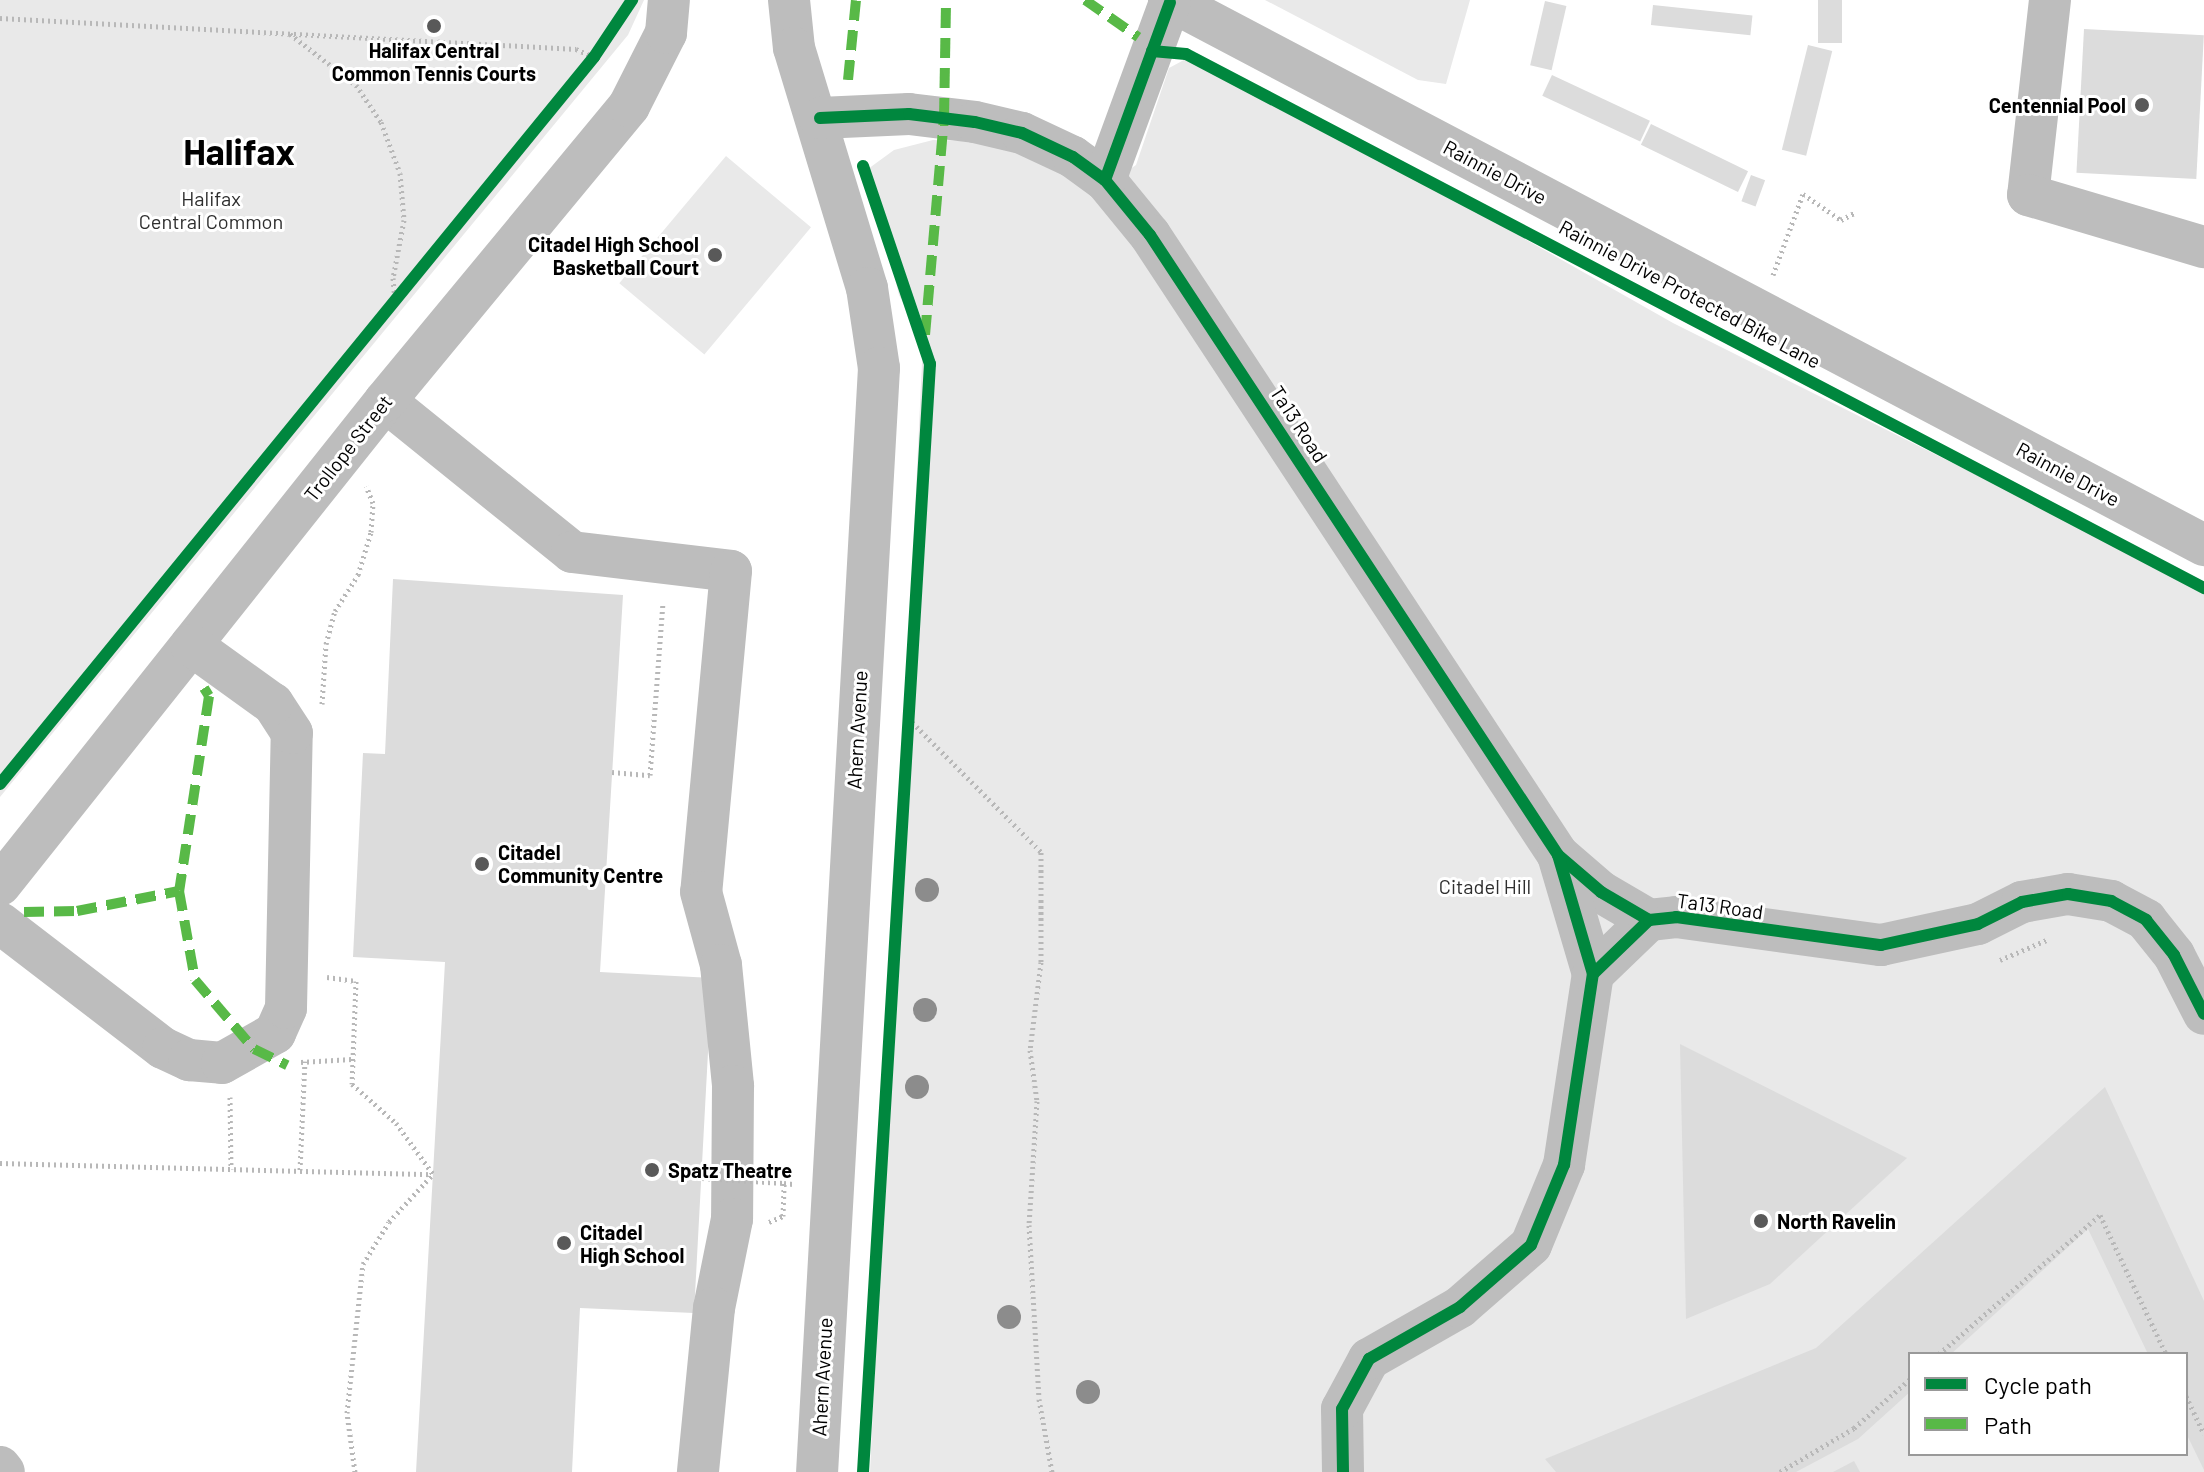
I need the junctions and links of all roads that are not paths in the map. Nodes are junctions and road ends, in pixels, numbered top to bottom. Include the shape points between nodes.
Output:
1 (669, 0) edge
2 (789, 0) edge
3 (2050, 0) edge
4 (1169, 1) edge
5 (820, 118) junction
6 (1105, 180) junction
7 (2204, 247) edge
8 (385, 401) junction
9 (2204, 545) edge
10 (191, 645) junction
11 (1558, 855) junction
12 (0, 885) edge
13 (1649, 920) junction
14 (0, 923) edge
15 (1593, 974) junction
16 (2204, 1014) edge
17 (698, 1472) edge
18 (817, 1472) edge
19 (1343, 1472) edge

1 - 8 street, Trollope Street via 666,33 629,106
2 - 5 street, Ahern Avenue via 794,48
3 - 7 street via 2028,195
4 - 6 street
4 - 9 street, Rainnie Drive
5 - 6 street, Ta13 Road via 909,114 975,122 1022,133 1073,157
5 - 18 street, Ahern Avenue via 867,288 879,368
6 - 11 street, Ta13 Road via 1150,235
8 - 10 street, Trollope Street
8 - 17 street via 572,552 731,571 701,892 721,965 733,1086 732,1219 714,1308
10 - 12 street, Trollope Street
10 - 14 street via 273,704 292,733 286,1008 275,1033 222,1063 189,1060 163,1048
11 - 13 street via 1601,892
11 - 15 street
13 - 15 street, Ta13 Road
13 - 16 street, Ta13 Road via 1676,917 1881,945 1978,924 2022,902 2068,894 2111,901 2155,932 2174,955
15 - 19 street via 1564,1165 1531,1245 1460,1307 1369,1359 1342,1409

